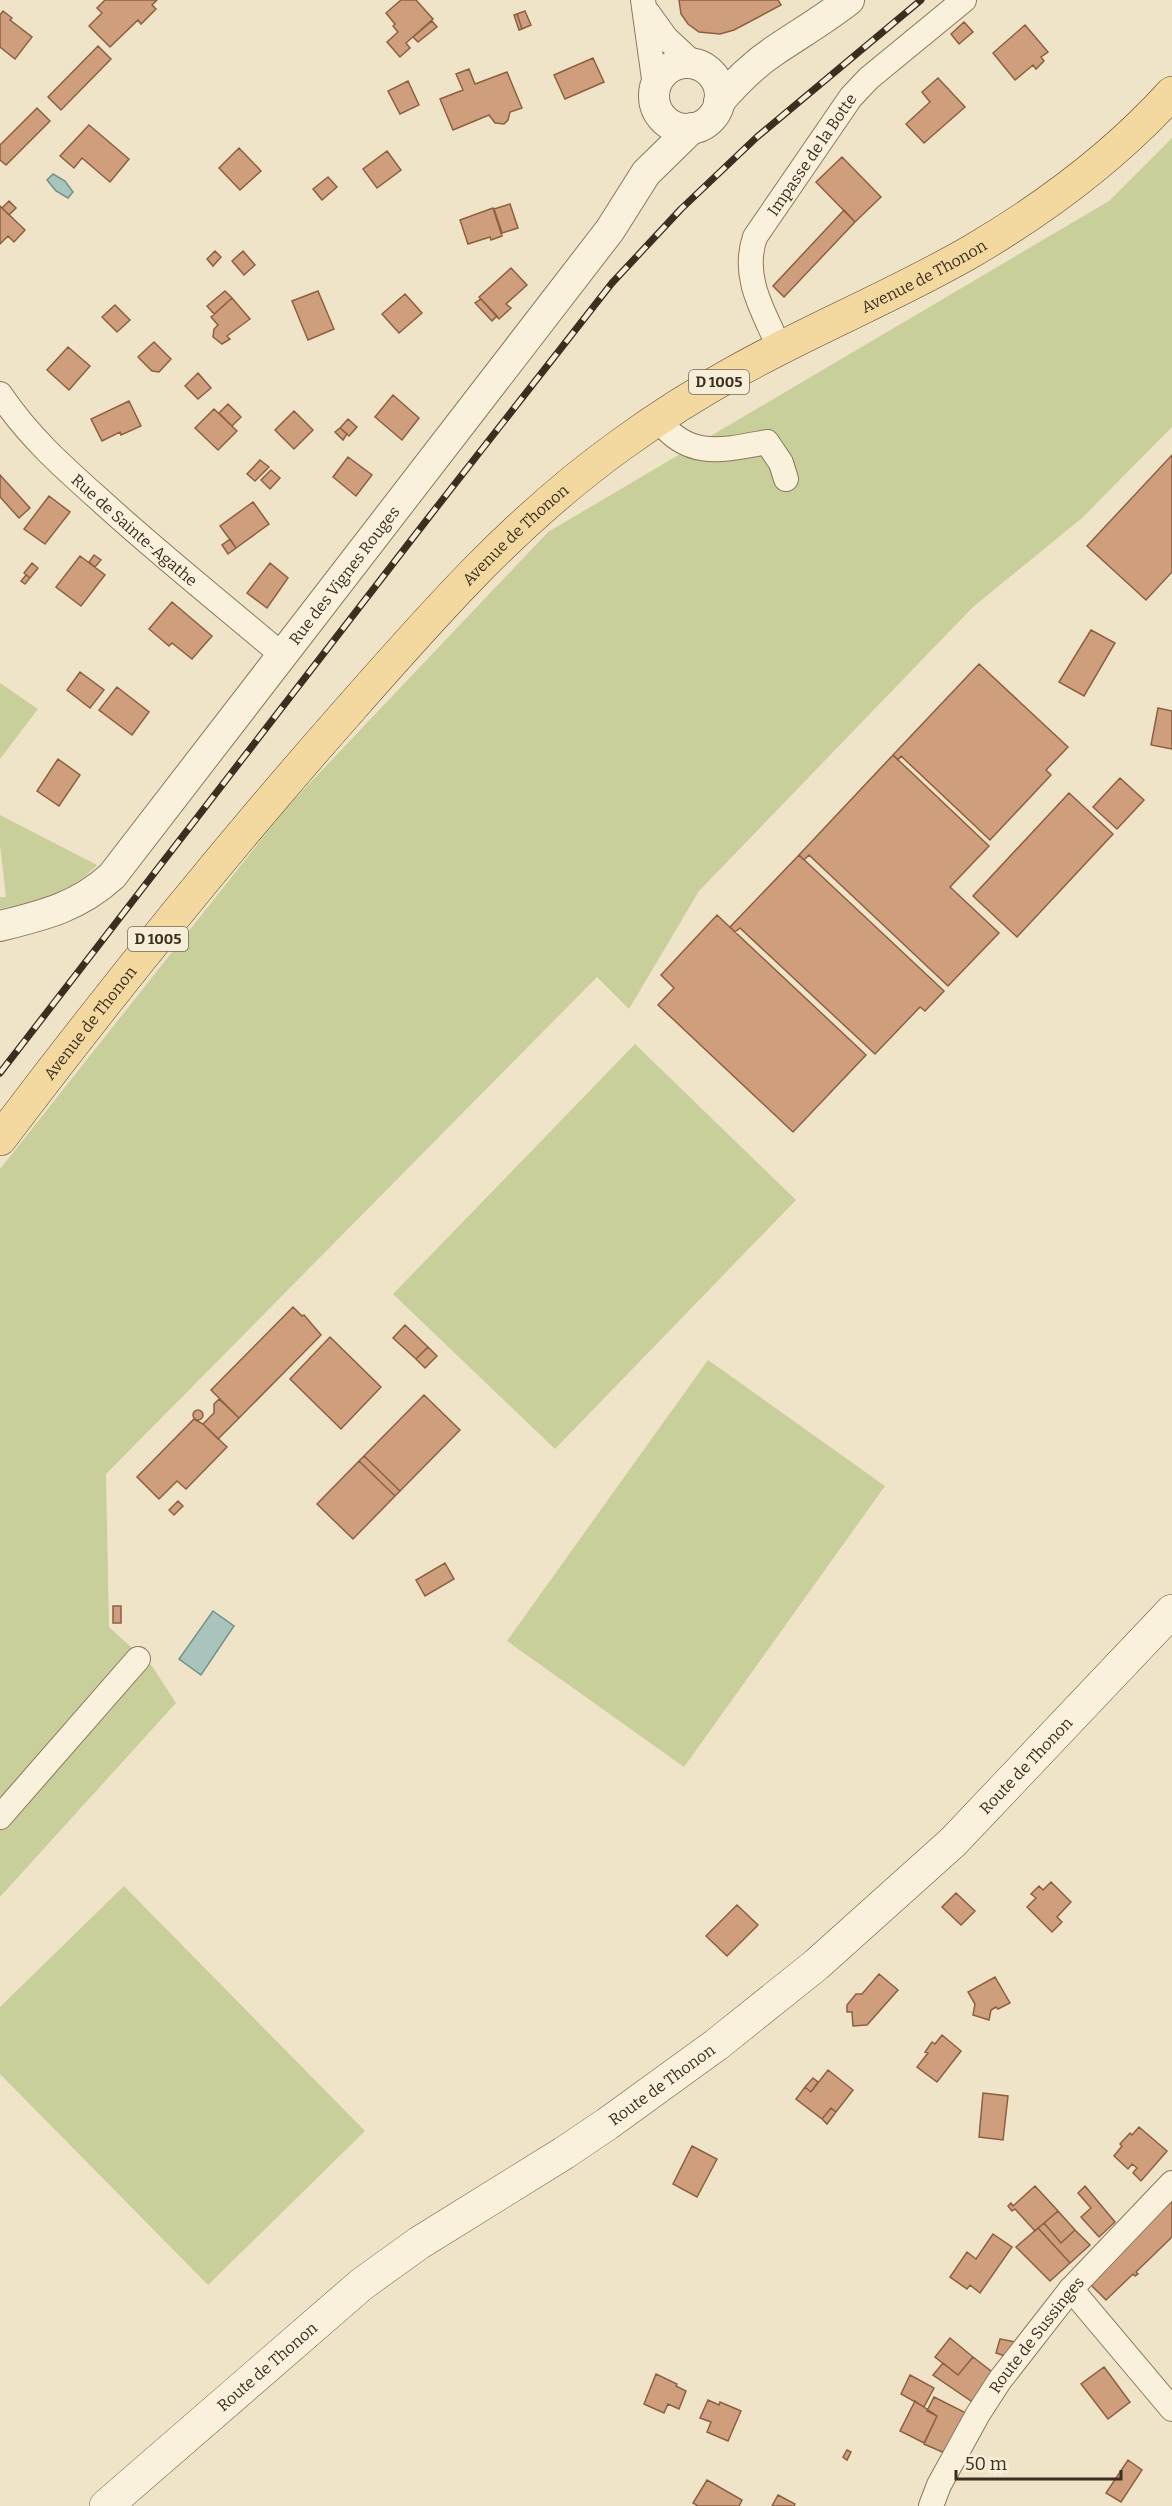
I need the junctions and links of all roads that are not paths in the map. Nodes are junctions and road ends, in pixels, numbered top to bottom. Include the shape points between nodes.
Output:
1 (849, 0) edge
2 (964, 0) edge
3 (644, 4) edge
4 (775, 50) junction
5 (699, 66) junction
6 (1172, 93) edge
7 (658, 100) junction
8 (719, 102) junction
9 (692, 128) junction
10 (646, 173) junction
11 (780, 349) junction
12 (0, 394) edge
13 (658, 419) junction
14 (786, 479) dead end
15 (273, 648) junction
16 (0, 926) edge
17 (0, 1140) edge
18 (1172, 1611) edge
19 (138, 1659) dead end
20 (0, 1817) edge
21 (1172, 2183) edge
22 (1071, 2289) junction
23 (1172, 2409) edge
24 (106, 2506) edge
25 (931, 2506) edge

1 - 4 street
2 - 11 street, Impasse de la Botte via 850,97 755,237 749,259 751,281
3 - 5 street via 666,38
3 - 7 street
4 - 5 street
4 - 8 street
5 - 7 street via 674,66 663,74
5 - 8 street via 718,85
6 - 11 main road, Avenue de Thonon / D 1005 via 1094,166 1014,225 928,275
7 - 9 street via 674,126
7 - 10 street, Rue des Vignes Rouges
8 - 9 street via 710,119
9 - 10 street, Rue des Vignes Rouges
10 - 15 street, Rue des Vignes Rouges via 610,231
11 - 13 main road, Avenue de Thonon / D 1005
12 - 15 street, Rue de Sainte-Agathe via 48,453
13 - 14 street via 674,438 697,448 726,449 767,442
13 - 17 main road, Avenue de Thonon / D 1005 via 591,466 528,518 440,607 262,812
15 - 16 street, Rue des Vignes Rouges via 112,876 64,908
18 - 24 main road, Route de Thonon via 953,1842 816,1965 724,2039 607,2124 419,2243 362,2284
19 - 20 street
21 - 22 street, Route de Sussinges
22 - 23 street
22 - 25 street, Route de Sussinges via 988,2398

